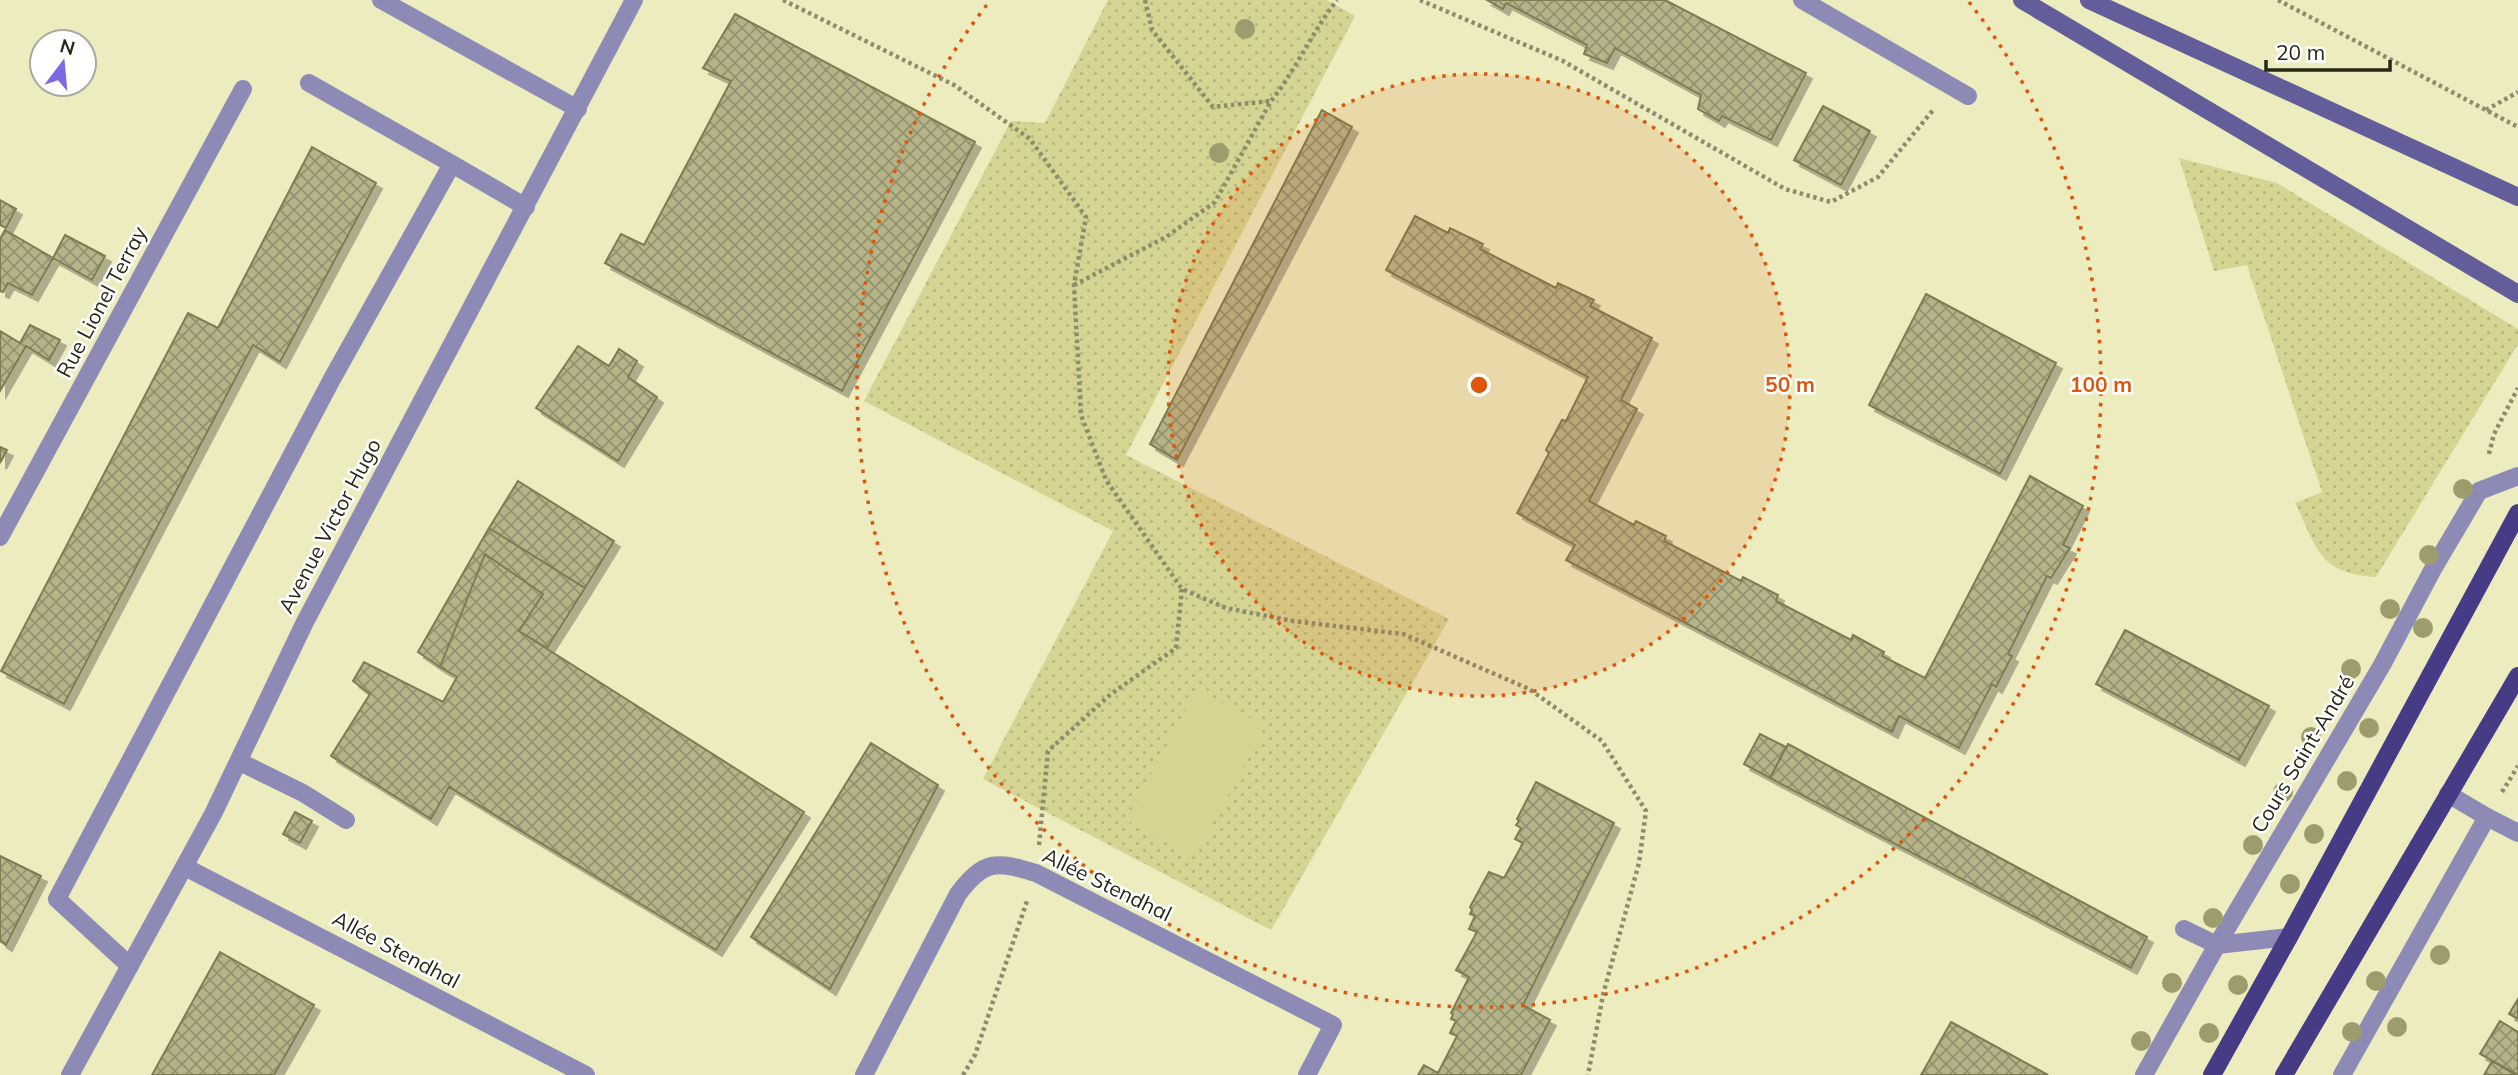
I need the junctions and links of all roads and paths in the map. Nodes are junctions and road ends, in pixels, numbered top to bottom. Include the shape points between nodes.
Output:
1 (381, 0) edge
2 (634, 0) edge
3 (783, 0) edge
4 (1145, 0) edge
5 (1336, 0) edge
6 (1420, 0) edge
7 (1802, 0) edge
8 (2022, 0) edge
9 (2089, 0) edge
10 (2278, 0) edge
11 (309, 83) dead end
12 (1952, 86) junction
13 (243, 89) dead end
14 (2518, 92) edge
15 (1968, 96) dead end
16 (1271, 102) junction
17 (578, 109) junction
18 (2485, 110) junction
19 (2518, 127) edge
20 (452, 164) junction
21 (2518, 197) edge
22 (526, 207) junction
23 (1074, 285) junction
24 (2518, 294) edge
25 (2518, 388) edge
26 (2494, 434) dead end
27 (2518, 476) edge
28 (2518, 513) edge
29 (0, 537) edge
30 (1182, 589) junction
31 (2518, 676) edge
32 (240, 762) junction
33 (2448, 794) junction
34 (2487, 817) junction
35 (346, 820) dead end
36 (2518, 833) edge
37 (185, 867) junction
38 (1036, 873) junction
39 (2184, 929) dead end
40 (2289, 937) junction
41 (2217, 945) junction
42 (130, 966) junction
43 (70, 1075) edge
44 (586, 1075) edge
45 (864, 1075) edge
46 (963, 1075) edge
47 (1307, 1075) edge
48 (1588, 1075) edge
49 (2144, 1075) edge
50 (2212, 1075) edge
51 (2284, 1075) edge
52 (2342, 1075) edge

1 - 17 street
2 - 17 street, Avenue Victor Hugo
3 - 23 path via 954,85 1030,139 1086,217
4 - 16 path via 1152,30 1213,107
5 - 16 path
6 - 12 path via 1563,61 1785,189 1831,202 1878,177
7 - 12 street
8 - 24 main road
9 - 21 main road
10 - 18 path
11 - 20 street
12 - 15 street
13 - 29 street, Rue Lionel Terray
14 - 18 path
16 - 23 path via 1215,202 1166,237
17 - 22 street, Avenue Victor Hugo
18 - 19 path
20 - 22 street
20 - 42 street via 332,379 57,899
22 - 32 street, Avenue Victor Hugo via 305,622
23 - 30 path via 1081,415 1106,480
25 - 26 path
27 - 41 street, Cours Saint-André via 2479,491
28 - 40 main road
30 - 38 path via 1176,648 1111,694 1048,751
30 - 48 path via 1226,608 1403,634 1530,689 1602,741 1646,811 1639,863 1603,995
31 - 33 main road
32 - 35 street
32 - 37 street, Avenue Victor Hugo
33 - 34 street
33 - 51 main road
34 - 36 street
34 - 52 street
37 - 42 street, Avenue Victor Hugo
37 - 44 street, Allée Stendhal
38 - 45 street, Allée Stendhal via 1007,864 991,865 972,876 958,894
38 - 46 path via 975,1055
38 - 47 street, Allée Stendhal via 1333,1025
39 - 41 street
40 - 41 street
40 - 50 main road
41 - 49 street, Cours Saint-André
42 - 43 street, Avenue Victor Hugo

